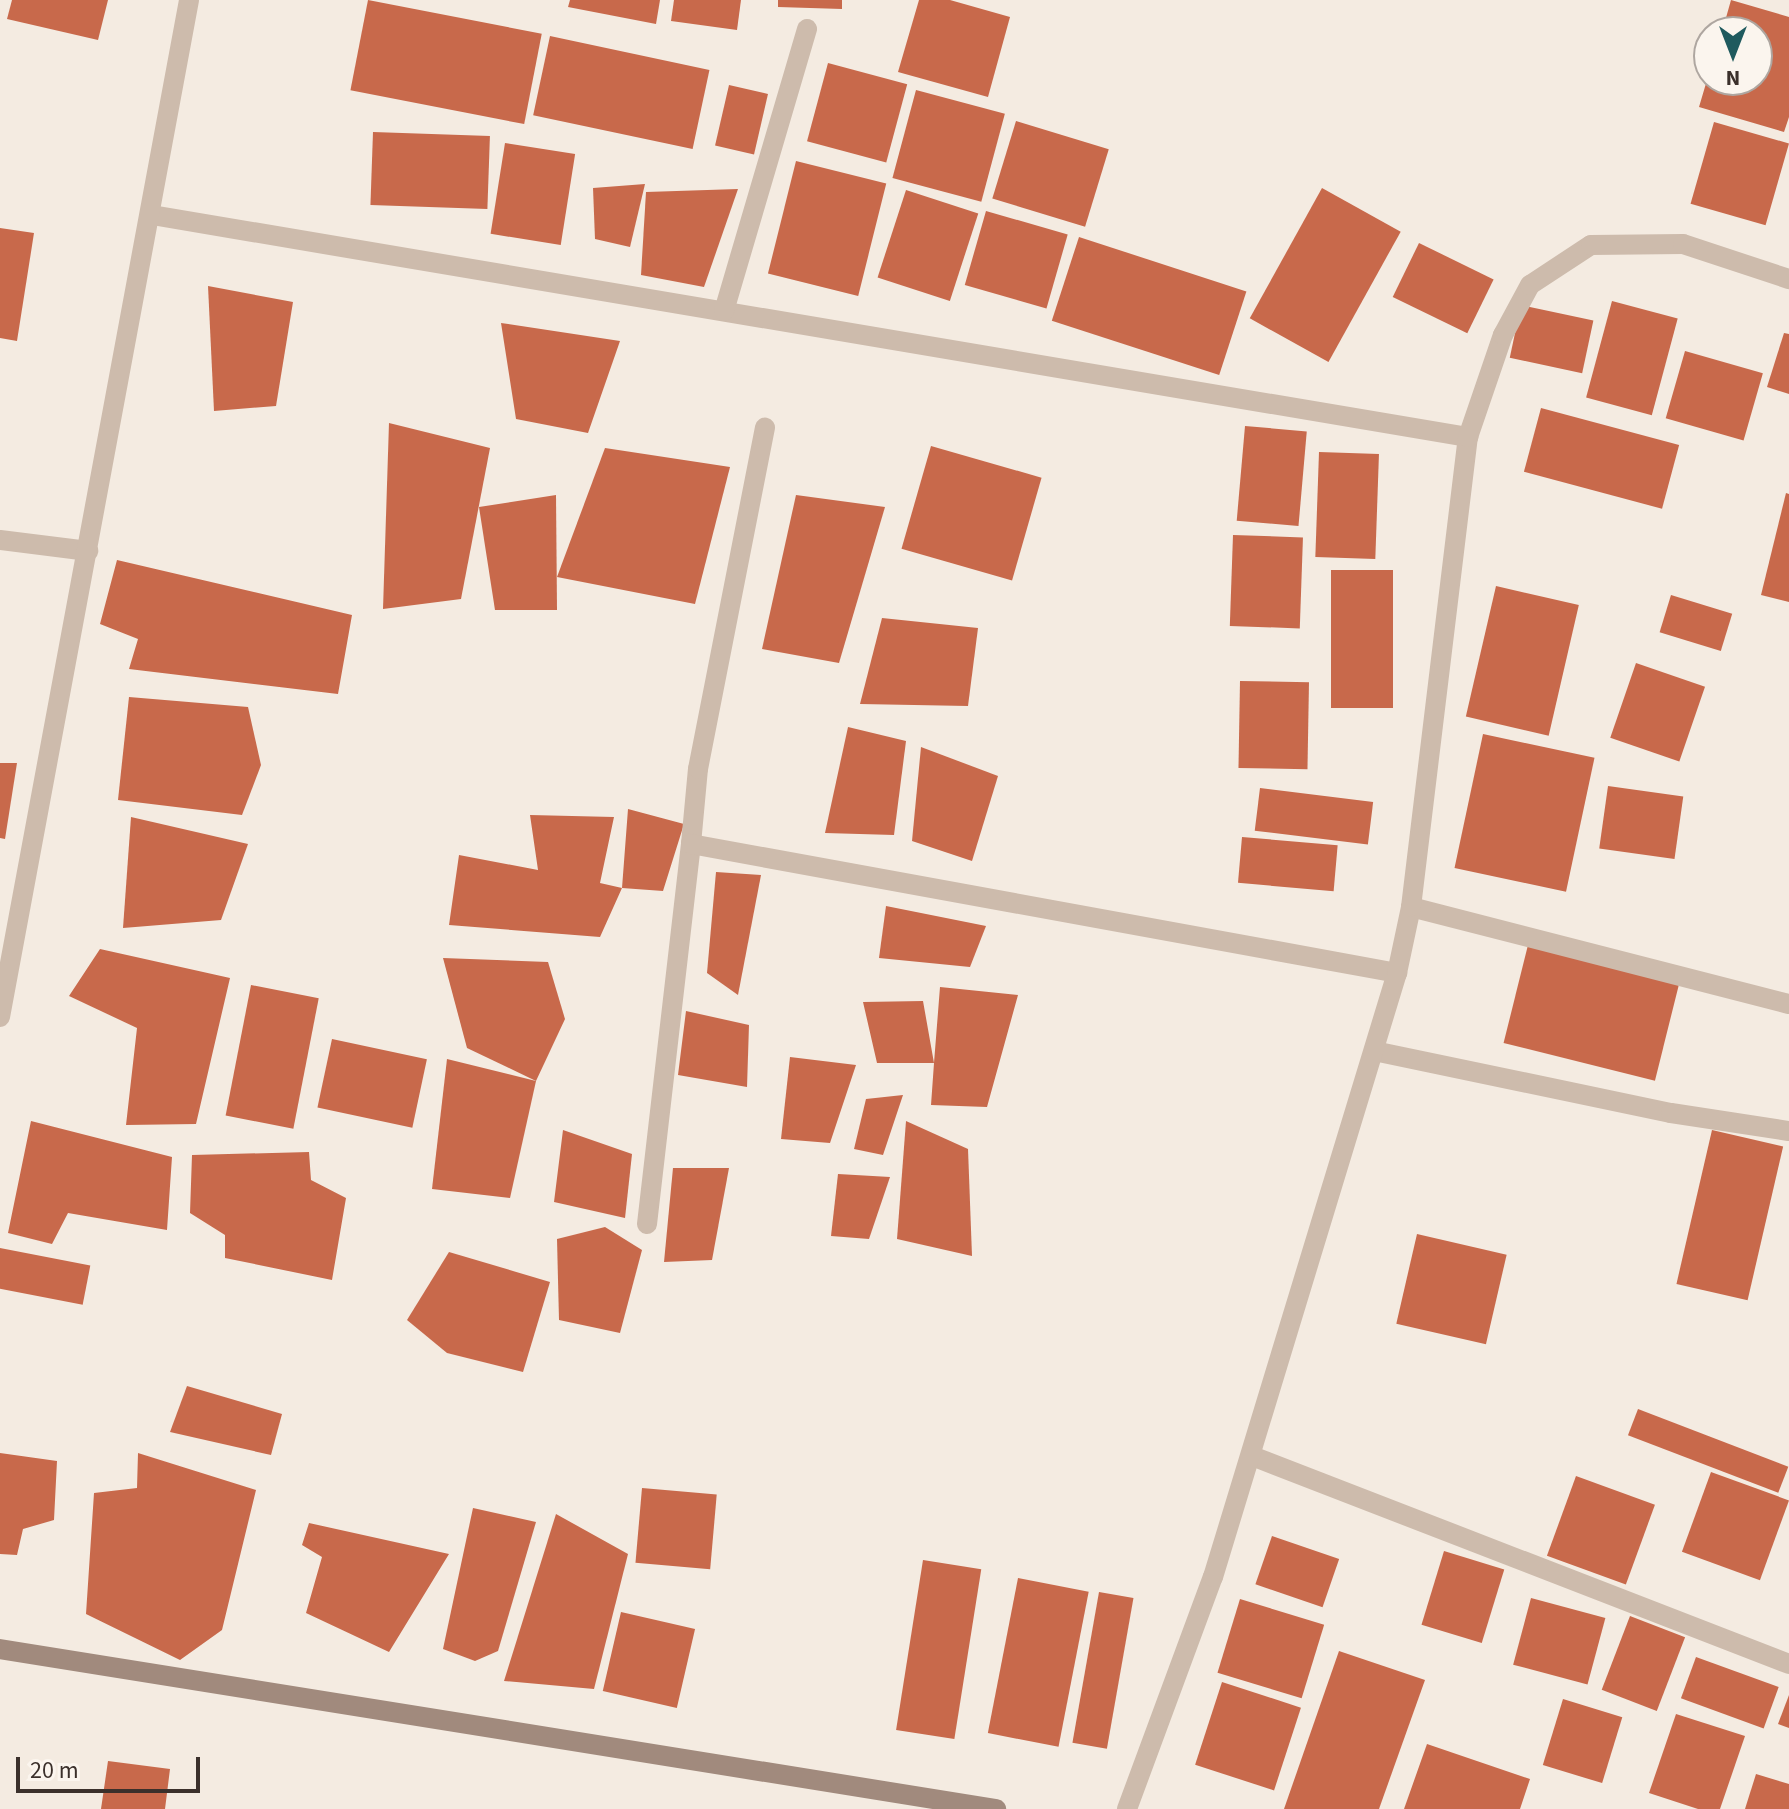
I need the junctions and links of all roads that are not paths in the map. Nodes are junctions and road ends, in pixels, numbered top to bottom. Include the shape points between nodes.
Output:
1 (189, 0) edge
2 (807, 29) dead end
3 (152, 215) junction
4 (1789, 279) edge
5 (724, 311) junction
6 (765, 428) dead end
7 (1468, 437) junction
8 (0, 540) edge
9 (88, 551) junction
10 (691, 844) junction
11 (1411, 907) junction
12 (1397, 973) junction
13 (3, 983) edge
14 (1789, 1004) edge
15 (0, 1017) edge
16 (1374, 1051) junction
17 (1789, 1131) edge
18 (647, 1224) dead end
19 (1252, 1456) junction
20 (0, 1649) edge
21 (1789, 1664) edge
22 (974, 1807) edge
23 (996, 1809) edge
24 (1127, 1809) edge

1 - 3 street
2 - 5 street
3 - 5 street
3 - 9 street
4 - 7 street via 1683,244 1591,245 1530,285 1503,335
5 - 7 street
6 - 10 street via 698,769
7 - 11 street
8 - 9 street
9 - 13 street
10 - 12 street
10 - 18 street
11 - 12 street
11 - 14 street
12 - 16 street
13 - 15 street
16 - 17 street via 1671,1113
16 - 19 street
19 - 21 street
19 - 24 street
20 - 22 street
22 - 23 street

